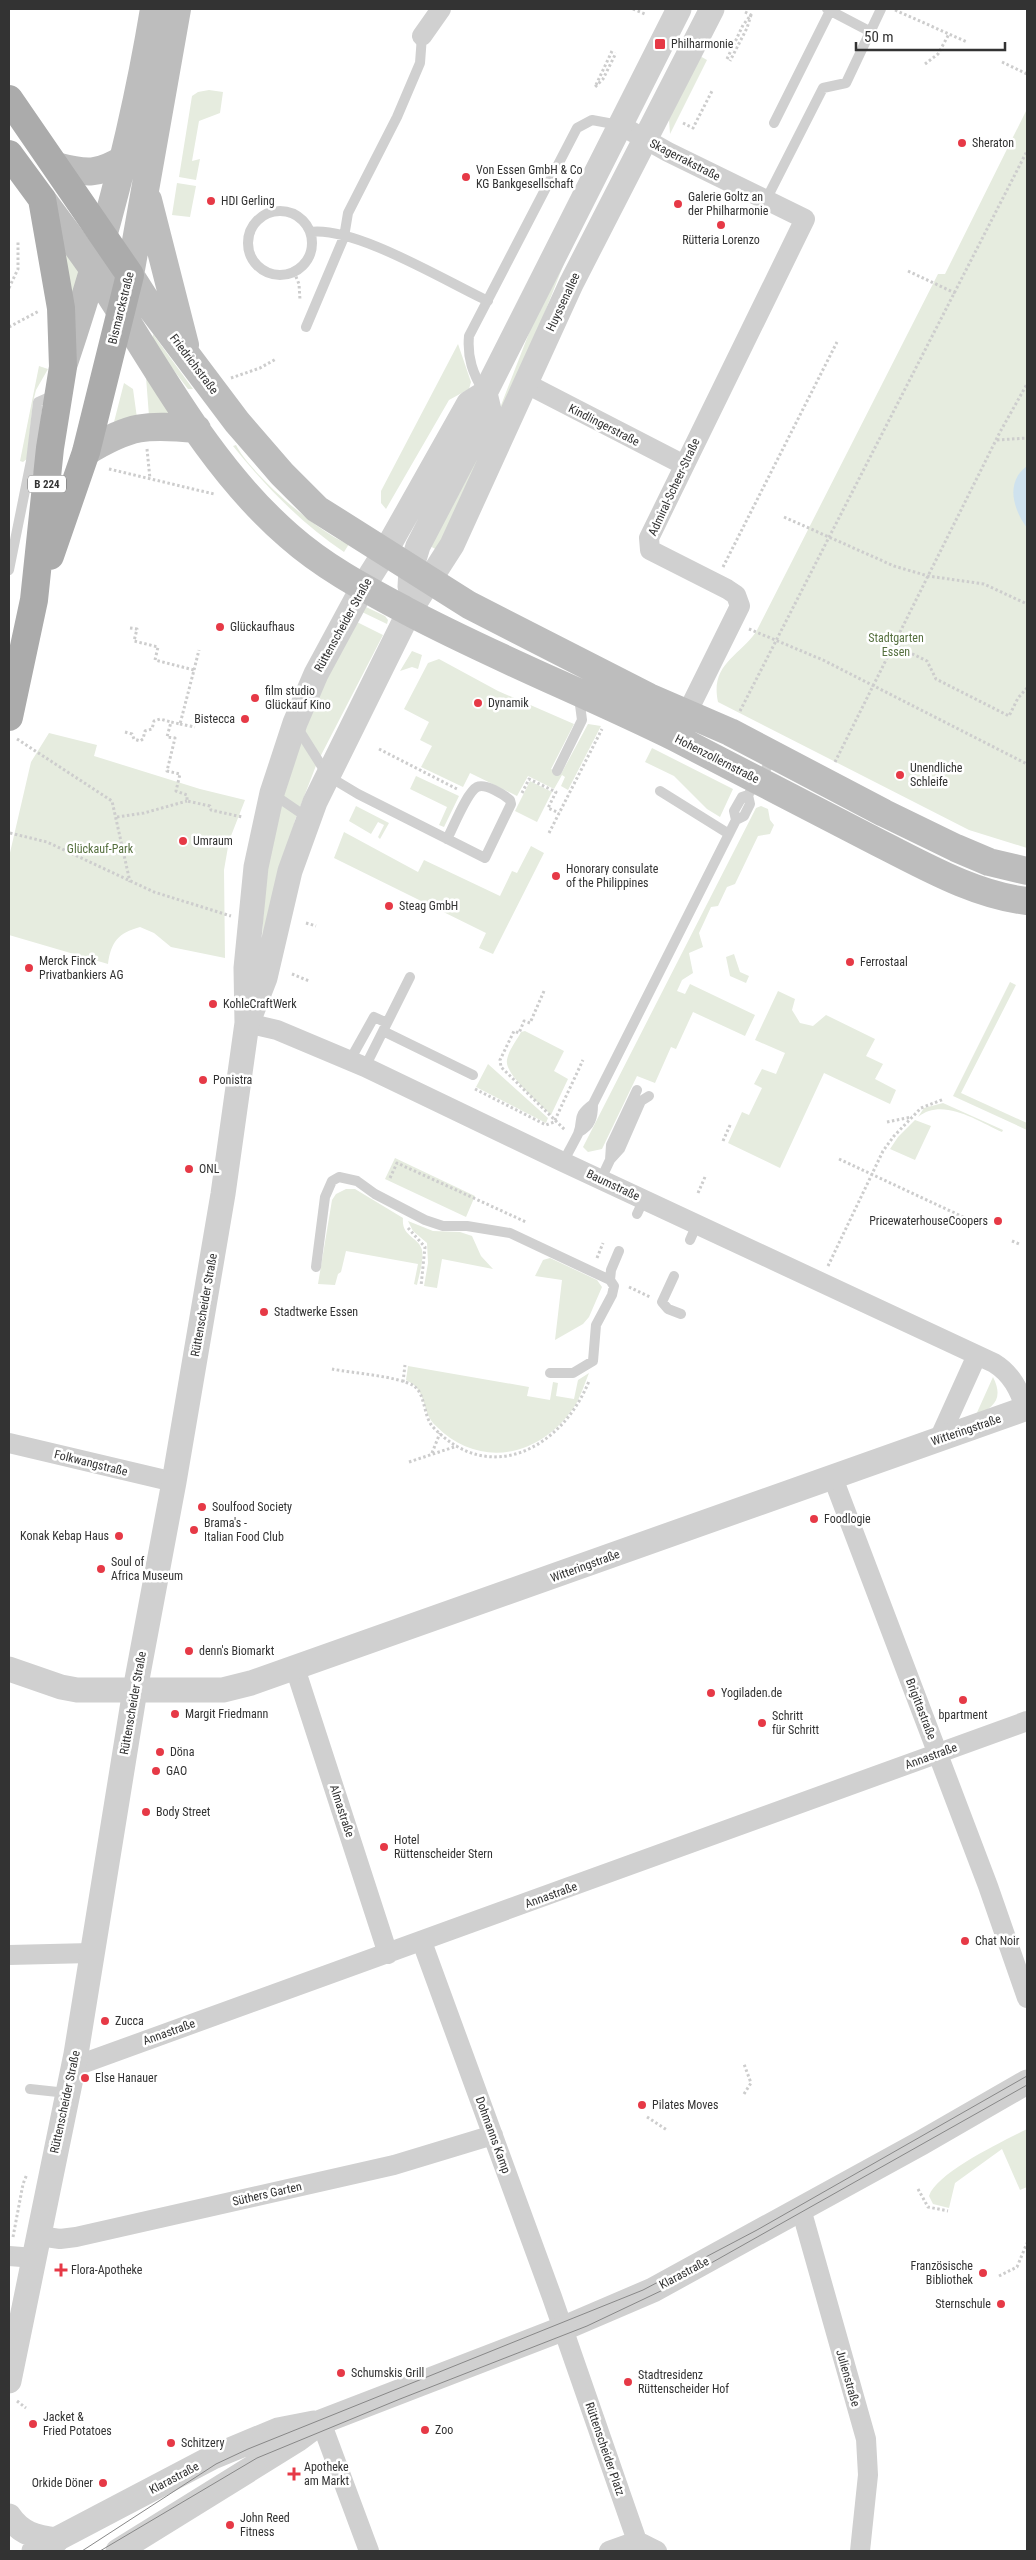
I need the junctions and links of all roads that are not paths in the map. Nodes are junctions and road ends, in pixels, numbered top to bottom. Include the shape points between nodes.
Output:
1 (154, 9) edge
2 (177, 9) edge
3 (441, 9) edge
4 (679, 9) edge
5 (712, 9) edge
6 (881, 9) edge
7 (828, 10) edge
8 (871, 32) junction
9 (422, 36) joint
10 (9, 99) edge
11 (774, 123) dead end
12 (620, 125) junction
13 (645, 139) junction
14 (9, 154) edge
15 (125, 158) junction
16 (56, 166) junction
17 (146, 192) junction
18 (42, 199) junction
19 (766, 200) junction
20 (805, 219) joint
21 (310, 232) junction
22 (104, 237) junction
23 (344, 237) junction
24 (95, 271) junction
25 (130, 275) junction
26 (488, 301) junction
27 (121, 312) junction
28 (306, 328) dead end
29 (189, 360) junction
30 (61, 380) junction
31 (525, 383) junction
32 (485, 393) junction
33 (197, 429) junction
34 (86, 452) junction
35 (684, 465) junction
36 (360, 537) junction
37 (9, 570) edge
38 (374, 570) junction
39 (416, 590) junction
40 (34, 600) junction
41 (579, 691) junction
42 (687, 713) junction
43 (9, 717) edge
44 (295, 723) junction
45 (774, 756) junction
46 (557, 771) dead end
47 (328, 776) junction
48 (752, 787) junction
49 (660, 791) dead end
50 (272, 793) junction
51 (308, 818) junction
52 (729, 834) junction
53 (447, 839) junction
54 (1027, 870) edge
55 (1027, 901) edge
56 (410, 977) dead end
57 (247, 1023) junction
58 (385, 1027) junction
59 (358, 1064) junction
60 (473, 1075) dead end
61 (637, 1090) dead end
62 (649, 1096) dead end
63 (610, 1160) junction
64 (563, 1162) junction
65 (601, 1179) junction
66 (619, 1251) dead end
67 (316, 1267) dead end
68 (674, 1276) dead end
69 (610, 1280) junction
70 (681, 1314) dead end
71 (977, 1355) junction
72 (550, 1373) dead end
73 (1027, 1409) edge
74 (939, 1439) junction
75 (9, 1443) edge
76 (833, 1478) junction
77 (174, 1482) junction
78 (295, 1668) junction
79 (9, 1669) edge
80 (135, 1690) junction
81 (1027, 1721) edge
82 (938, 1753) junction
83 (422, 1942) junction
84 (91, 1952) junction
85 (388, 1954) junction
86 (9, 1955) edge
87 (1027, 1998) edge
88 (73, 2068) junction
89 (1027, 2082) edge
90 (30, 2089) dead end
91 (67, 2093) junction
92 (492, 2135) junction
93 (801, 2209) junction
94 (11, 2246) edge
95 (37, 2247) junction
96 (562, 2329) junction
97 (9, 2381) edge
98 (321, 2422) junction
99 (9, 2516) edge
100 (57, 2540) junction
101 (637, 2541) junction
102 (142, 2544) edge
103 (34, 2551) edge
104 (118, 2551) edge
105 (369, 2551) edge
106 (608, 2551) edge
107 (657, 2551) edge
108 (860, 2551) edge

1 - 15 main road, Bismarckstraße
2 - 17 main road, Bismarckstraße
3 - 9 street
4 - 12 street
5 - 13 street, Huyssenallee
6 - 8 lane
7 - 8 lane
7 - 11 lane
8 - 19 lane via 846,83 824,88
9 - 23 lane via 420,64 348,213
10 - 16 main road, Friedrichstraße
12 - 13 street, Skagerrakstraße
12 - 26 lane via 592,120 577,128
12 - 32 street
13 - 19 street, Skagerrakstraße
13 - 31 street, Huyssenallee
14 - 18 main road, Friedrichstraße
15 - 16 main road via 102,172
15 - 22 main road, Bismarckstraße
16 - 22 main road, Friedrichstraße
17 - 25 main road, Bismarckstraße
17 - 29 main road
18 - 24 main road, Friedrichstraße
18 - 30 main road via 61,308
19 - 20 street, Skagerrakstraße
20 - 35 street, Admiral-Scheer-Straße
21 - 21 lane via 312,241 308,260 284,276 262,270 249,253 249,231 264,214 286,211 305,222
21 - 23 lane via 320,230
22 - 24 main road, Bismarckstraße / B 224
22 - 25 main road, Friedrichstraße
23 - 26 lane via 360,239
23 - 28 lane
24 - 27 main road, Friedrichstraße
24 - 30 main road, Bismarckstraße / B 224
25 - 27 main road, Bismarckstraße / B 224
25 - 29 main road, Friedrichstraße
26 - 32 lane via 468,344 472,368
27 - 33 main road, Friedrichstraße
27 - 34 main road, Bismarckstraße / B 224
29 - 36 main road, Friedrichstraße via 282,474 317,509
30 - 37 lane via 38,402 31,461
30 - 40 main road, Bismarckstraße / B 224 via 50,448
31 - 35 street, Kindlingerstraße
31 - 39 street, Huyssenallee via 452,545
32 - 36 street via 465,396 460,401 386,527
32 - 38 street via 469,403
32 - 39 street via 489,410 418,546
33 - 34 main road via 145,426 110,438
33 - 38 main road, Friedrichstraße via 236,481 288,535 332,570
34 - 40 main road, Bismarckstraße / B 224
35 - 42 street, Admiral-Scheer-Straße via 649,538 650,550 736,595 740,606
36 - 38 main road, Friedrichstraße
38 - 39 main road, Friedrichstraße
38 - 39 main road, Friedrichstraße
38 - 44 street, Rüttenscheider Straße via 316,674
39 - 41 main road, Hohenzollernstraße via 445,631
39 - 42 main road via 469,605 649,697
39 - 47 street, Rüttenscheider Straße
40 - 43 main road, Bismarckstraße / B 224
41 - 46 lane via 582,720
41 - 48 main road, Hohenzollernstraße
42 - 45 main road
44 - 47 lane
44 - 50 street, Rüttenscheider Straße
45 - 48 lane
45 - 54 main road via 956,848 989,862
47 - 51 street, Rüttenscheider Straße
47 - 53 lane
48 - 52 lane via 734,811 736,820
48 - 55 main road, Hohenzollernstraße via 974,887
49 - 52 lane
50 - 51 lane
50 - 57 street, Rüttenscheider Straße via 256,867 246,978
51 - 57 street, Rüttenscheider Straße via 290,871 266,978
52 - 64 lane via 593,1104 584,1110 577,1135
53 - 53 lane via 485,858 511,804 506,796 483,786 476,787
56 - 58 lane
57 - 59 street, Baumstraße via 278,1030
57 - 77 street, Rüttenscheider Straße via 224,1185
58 - 59 lane
58 - 59 lane via 374,1017
58 - 60 lane
59 - 64 street, Baumstraße
61 - 63 lane via 611,1145
62 - 63 lane via 641,1101 620,1149
63 - 65 lane
64 - 65 street, Baumstraße
65 - 71 street, Baumstraße via 640,1207 820,1282
66 - 69 lane
67 - 69 lane via 325,1197 332,1181 339,1177 357,1181 408,1212 443,1226 510,1233
68 - 70 lane via 662,1302 668,1309
69 - 72 lane via 614,1286 596,1325 593,1361 573,1373
71 - 73 street, Baumstraße via 1006,1372
71 - 74 street
73 - 74 street, Witteringstraße
74 - 76 street, Witteringstraße
75 - 77 street, Folkwangstraße
76 - 78 street, Witteringstraße
76 - 82 street, Brigittastraße
77 - 80 street, Rüttenscheider Straße
78 - 80 street, Witteringstraße via 223,1690
78 - 85 street, Almastraße
79 - 80 street, Witteringstraße via 61,1687
80 - 84 street, Rüttenscheider Straße
81 - 82 street, Annastraße
82 - 83 street, Annastraße
82 - 87 street, Brigittastraße
83 - 85 street, Annastraße
83 - 92 street, Dohmanns Kamp
84 - 86 street
84 - 88 street, Rüttenscheider Straße
85 - 88 street, Annastraße
88 - 91 street, Rüttenscheider Straße
89 - 93 street, Klarastraße
90 - 91 lane
91 - 95 street, Rüttenscheider Straße
92 - 95 street, Süthers Garten via 394,2164 60,2239
92 - 96 street, Dohmanns Kamp
93 - 96 street, Klarastraße via 653,2290
93 - 108 street, Julienstraße via 866,2439 868,2475
94 - 95 street, Süthers Garten
95 - 97 street, Rüttenscheider Straße
96 - 98 street, Klarastraße
96 - 101 street, Rüttenscheider Platz
98 - 100 street, Klarastraße via 278,2430 213,2457
98 - 102 street, Klarastraße
98 - 105 street
99 - 100 street via 28,2535
100 - 103 street, Klarastraße
101 - 106 street
101 - 107 street
102 - 104 street, Klarastraße

